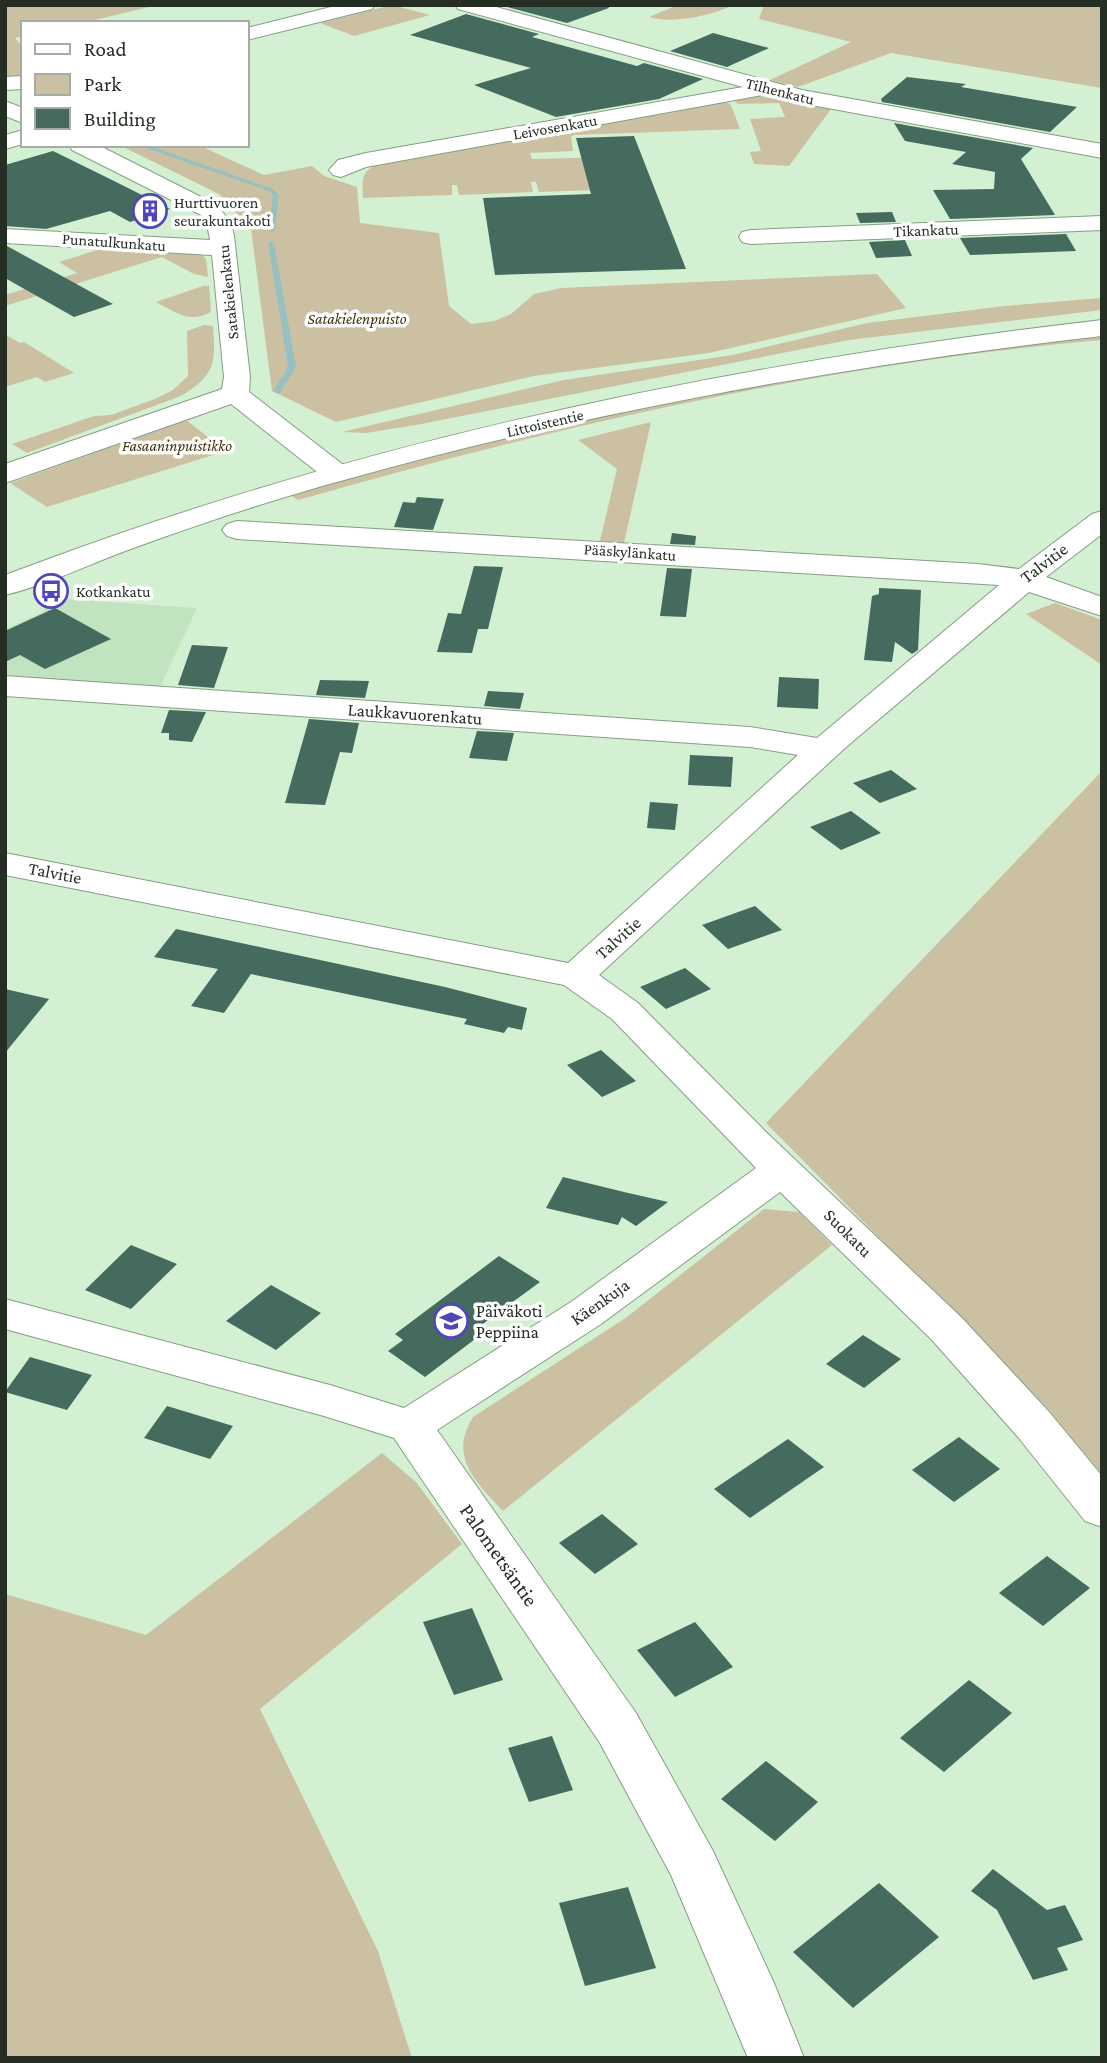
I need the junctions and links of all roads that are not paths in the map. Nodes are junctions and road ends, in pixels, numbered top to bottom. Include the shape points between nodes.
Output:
1 (365, 5) edge
2 (465, 5) edge
3 (248, 34) edge
4 (772, 89) junction
5 (5, 108) edge
6 (21, 115) edge
7 (84, 147) edge
8 (1102, 151) edge
9 (341, 170) dead end
10 (1102, 223) edge
11 (5, 236) edge
12 (751, 237) dead end
13 (224, 248) junction
14 (1102, 316) edge
15 (1102, 328) edge
16 (235, 394) junction
17 (325, 464) junction
18 (5, 474) edge
19 (1102, 520) edge
20 (237, 530) dead end
21 (5, 560) edge
22 (1022, 579) junction
23 (5, 586) edge
24 (1102, 607) edge
25 (5, 686) edge
26 (823, 752) junction
27 (5, 864) edge
28 (576, 976) junction
29 (783, 1169) junction
30 (5, 1314) edge
31 (410, 1426) junction
32 (1102, 1509) edge
33 (776, 2058) edge

1 - 3 street
2 - 4 street, Tilhenkatu
4 - 8 street, Tilhenkatu
4 - 9 street, Leivosenkatu via 366,160
5 - 6 street
7 - 13 street, Satakielenkatu via 209,210 219,223
10 - 12 street, Tikankatu
11 - 13 street, Punatulkunkatu
13 - 16 street, Satakielenkatu
14 - 17 street, Littoistentie via 919,336 768,360
15 - 17 street, Littoistentie via 942,347 756,378 479,438
16 - 17 street
16 - 18 street
17 - 21 street, Littoistentie via 154,504
17 - 23 street, Littoistentie
19 - 22 street, Talvitie
20 - 22 street, Pääskylänkatu
22 - 24 street, Pääskylänkatu
22 - 26 street, Talvitie
25 - 26 street, Laukkavuorenkatu via 750,737
26 - 28 street, Talvitie
27 - 28 street, Talvitie
28 - 29 street, Suokatu via 625,1011
29 - 31 street, Käenkuja via 586,1313
29 - 32 street, Suokatu via 947,1329
30 - 31 street
31 - 33 street, Palometsäntie via 618,1728 694,1867

